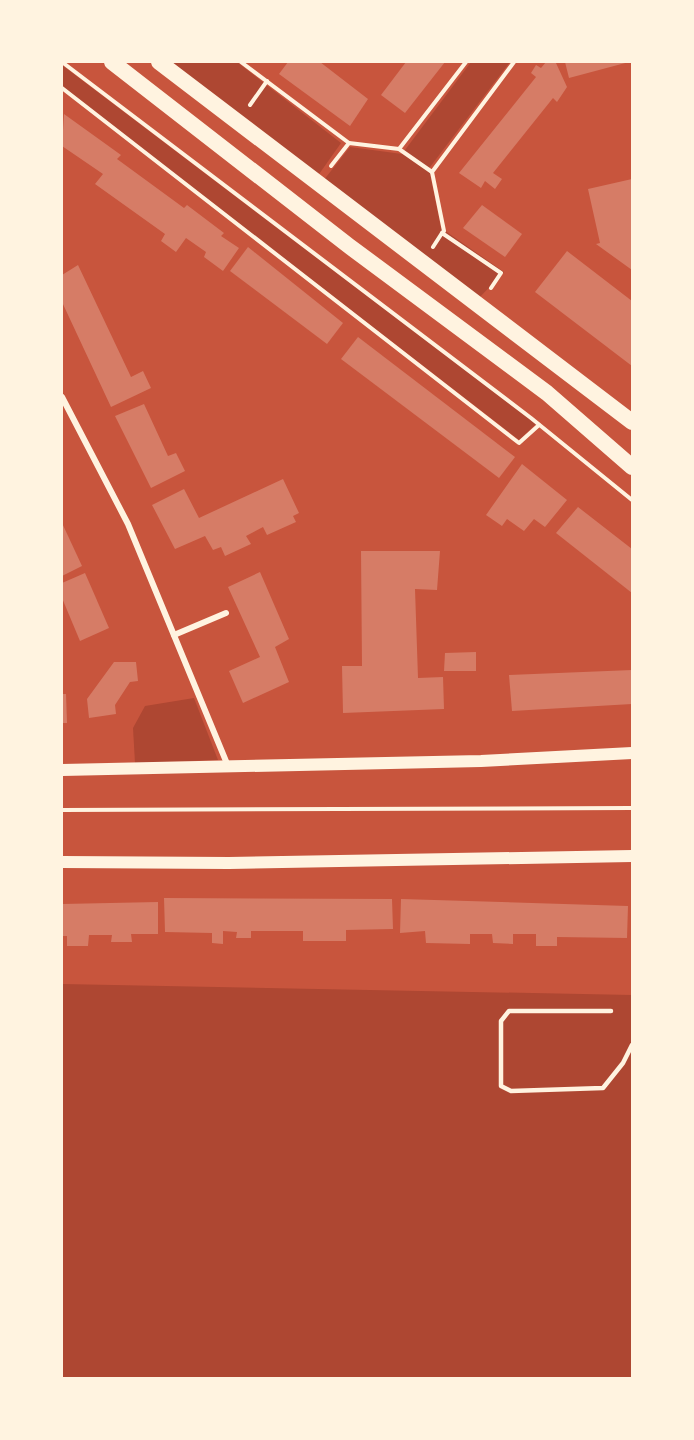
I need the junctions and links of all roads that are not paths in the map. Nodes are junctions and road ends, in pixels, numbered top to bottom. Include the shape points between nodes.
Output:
1 (112, 62) edge
2 (159, 62) edge
3 (62, 397) edge
4 (633, 422) edge
5 (633, 467) edge
6 (226, 613) dead end
7 (174, 635) junction
8 (633, 753) edge
9 (228, 766) junction
10 (62, 770) edge
11 (633, 856) edge
12 (62, 862) edge
13 (611, 1011) dead end
14 (633, 1045) edge

1 - 5 highway via 547,393
2 - 4 highway
3 - 7 street via 128,525
6 - 7 street
7 - 9 street
8 - 9 main road via 481,761
9 - 10 main road
11 - 12 main road
13 - 14 lane via 509,1011 501,1021 501,1086 511,1091 603,1088

